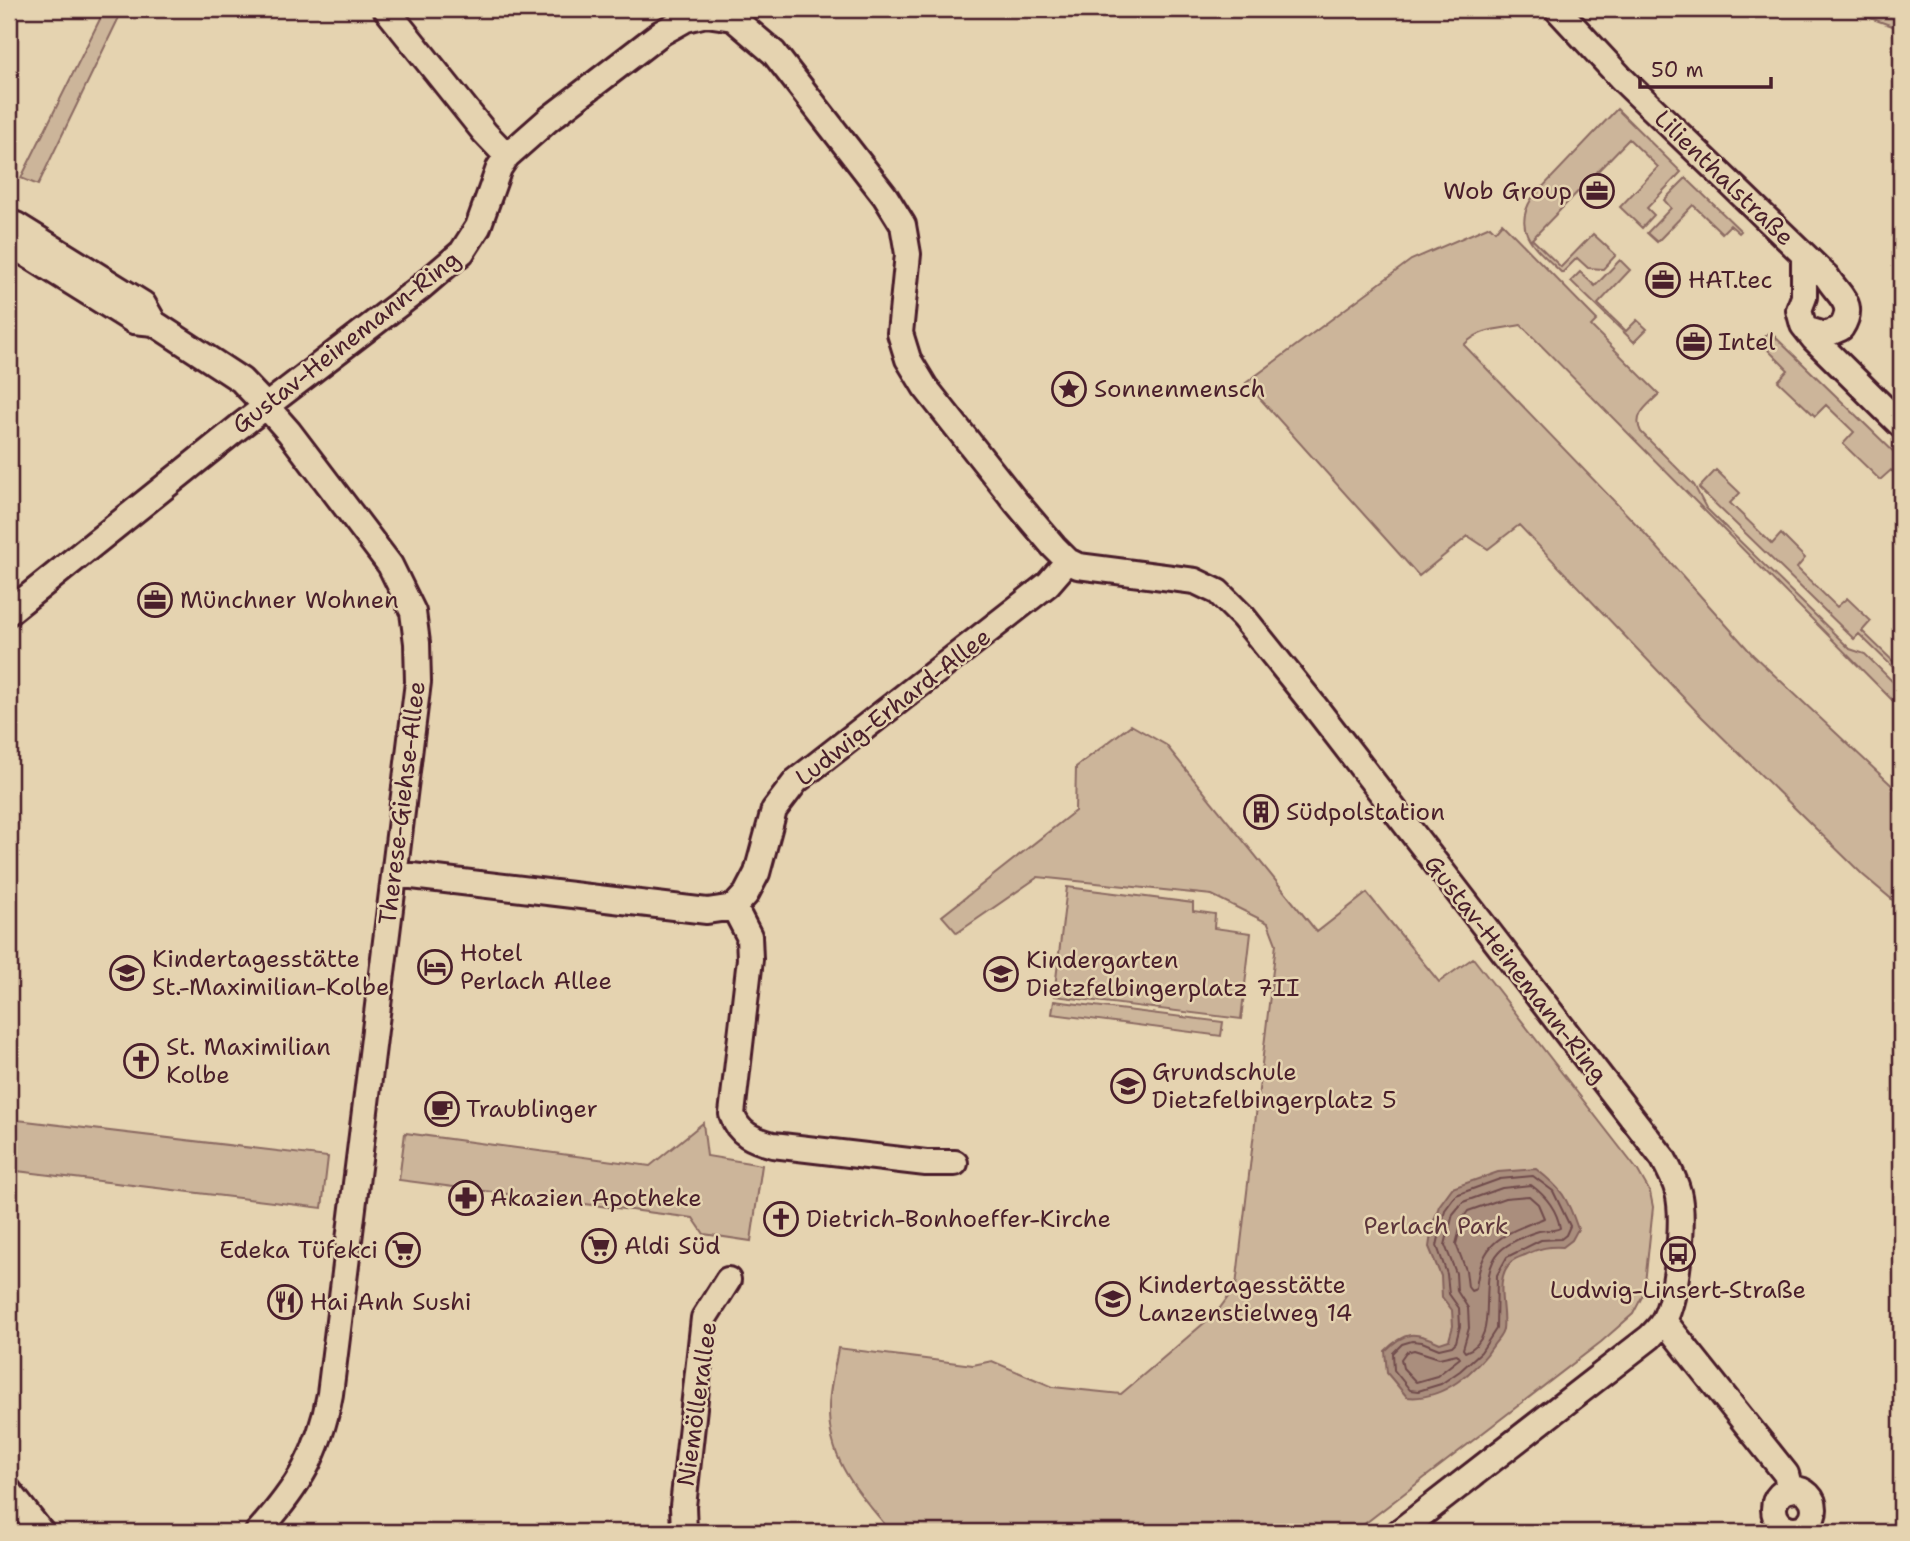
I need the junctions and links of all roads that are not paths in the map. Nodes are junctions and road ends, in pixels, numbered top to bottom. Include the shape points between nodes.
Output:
1 (386, 9) edge
2 (1557, 9) edge
3 (507, 156) junction
4 (9, 223) edge
5 (9, 243) edge
6 (1804, 256) junction
7 (1834, 290) junction
8 (1804, 297) junction
9 (154, 323) junction
10 (1841, 328) junction
11 (1808, 330) junction
12 (1845, 370) junction
13 (267, 406) junction
14 (1901, 425) edge
15 (1068, 561) junction
16 (9, 612) edge
17 (395, 874) junction
18 (734, 907) junction
19 (955, 1163) dead end
20 (728, 1280) dead end
21 (1664, 1321) junction
22 (1790, 1490) dead end
23 (9, 1491) edge
24 (1411, 1529) edge
25 (41, 1532) edge
26 (258, 1532) edge
27 (684, 1532) edge

1 - 3 street
2 - 6 street, Lilienthalstraße
3 - 13 street, Gustav-Heinemann-Ring via 478,228 462,252
3 - 15 street, Gustav-Heinemann-Ring via 661,33 706,14 733,18 774,52 903,225 908,254 900,333 908,359 1016,502
4 - 9 street, Therese-Giehse-Allee via 143,304
5 - 9 street, Therese-Giehse-Allee via 134,321
6 - 7 street, Lilienthalstraße
6 - 8 street, Lilienthalstraße
7 - 8 street via 1818,288
7 - 10 street, Lilienthalstraße via 1846,302
8 - 11 street, Lilienthalstraße via 1799,310
9 - 13 street, Therese-Giehse-Allee via 241,380
10 - 11 street via 1825,335
10 - 12 street, Lilienthalstraße
11 - 12 street
12 - 14 street
13 - 16 street, Gustav-Heinemann-Ring
13 - 17 street, Therese-Giehse-Allee via 390,565 413,612 418,682
15 - 18 street, Ludwig-Erhard-Allee via 1048,584 796,781 774,810 757,873
15 - 21 street, Gustav-Heinemann-Ring via 1091,570 1195,581 1218,592 1316,708 1668,1166 1679,1194 1681,1222 1671,1301
17 - 18 street via 707,912
17 - 26 street, Therese-Giehse-Allee via 324,1425 300,1478
18 - 19 street via 749,936 750,959 734,1124 754,1140 773,1145
20 - 27 street, Niemöllerallee via 704,1318
21 - 22 street via 1786,1474
21 - 24 street
23 - 25 street

